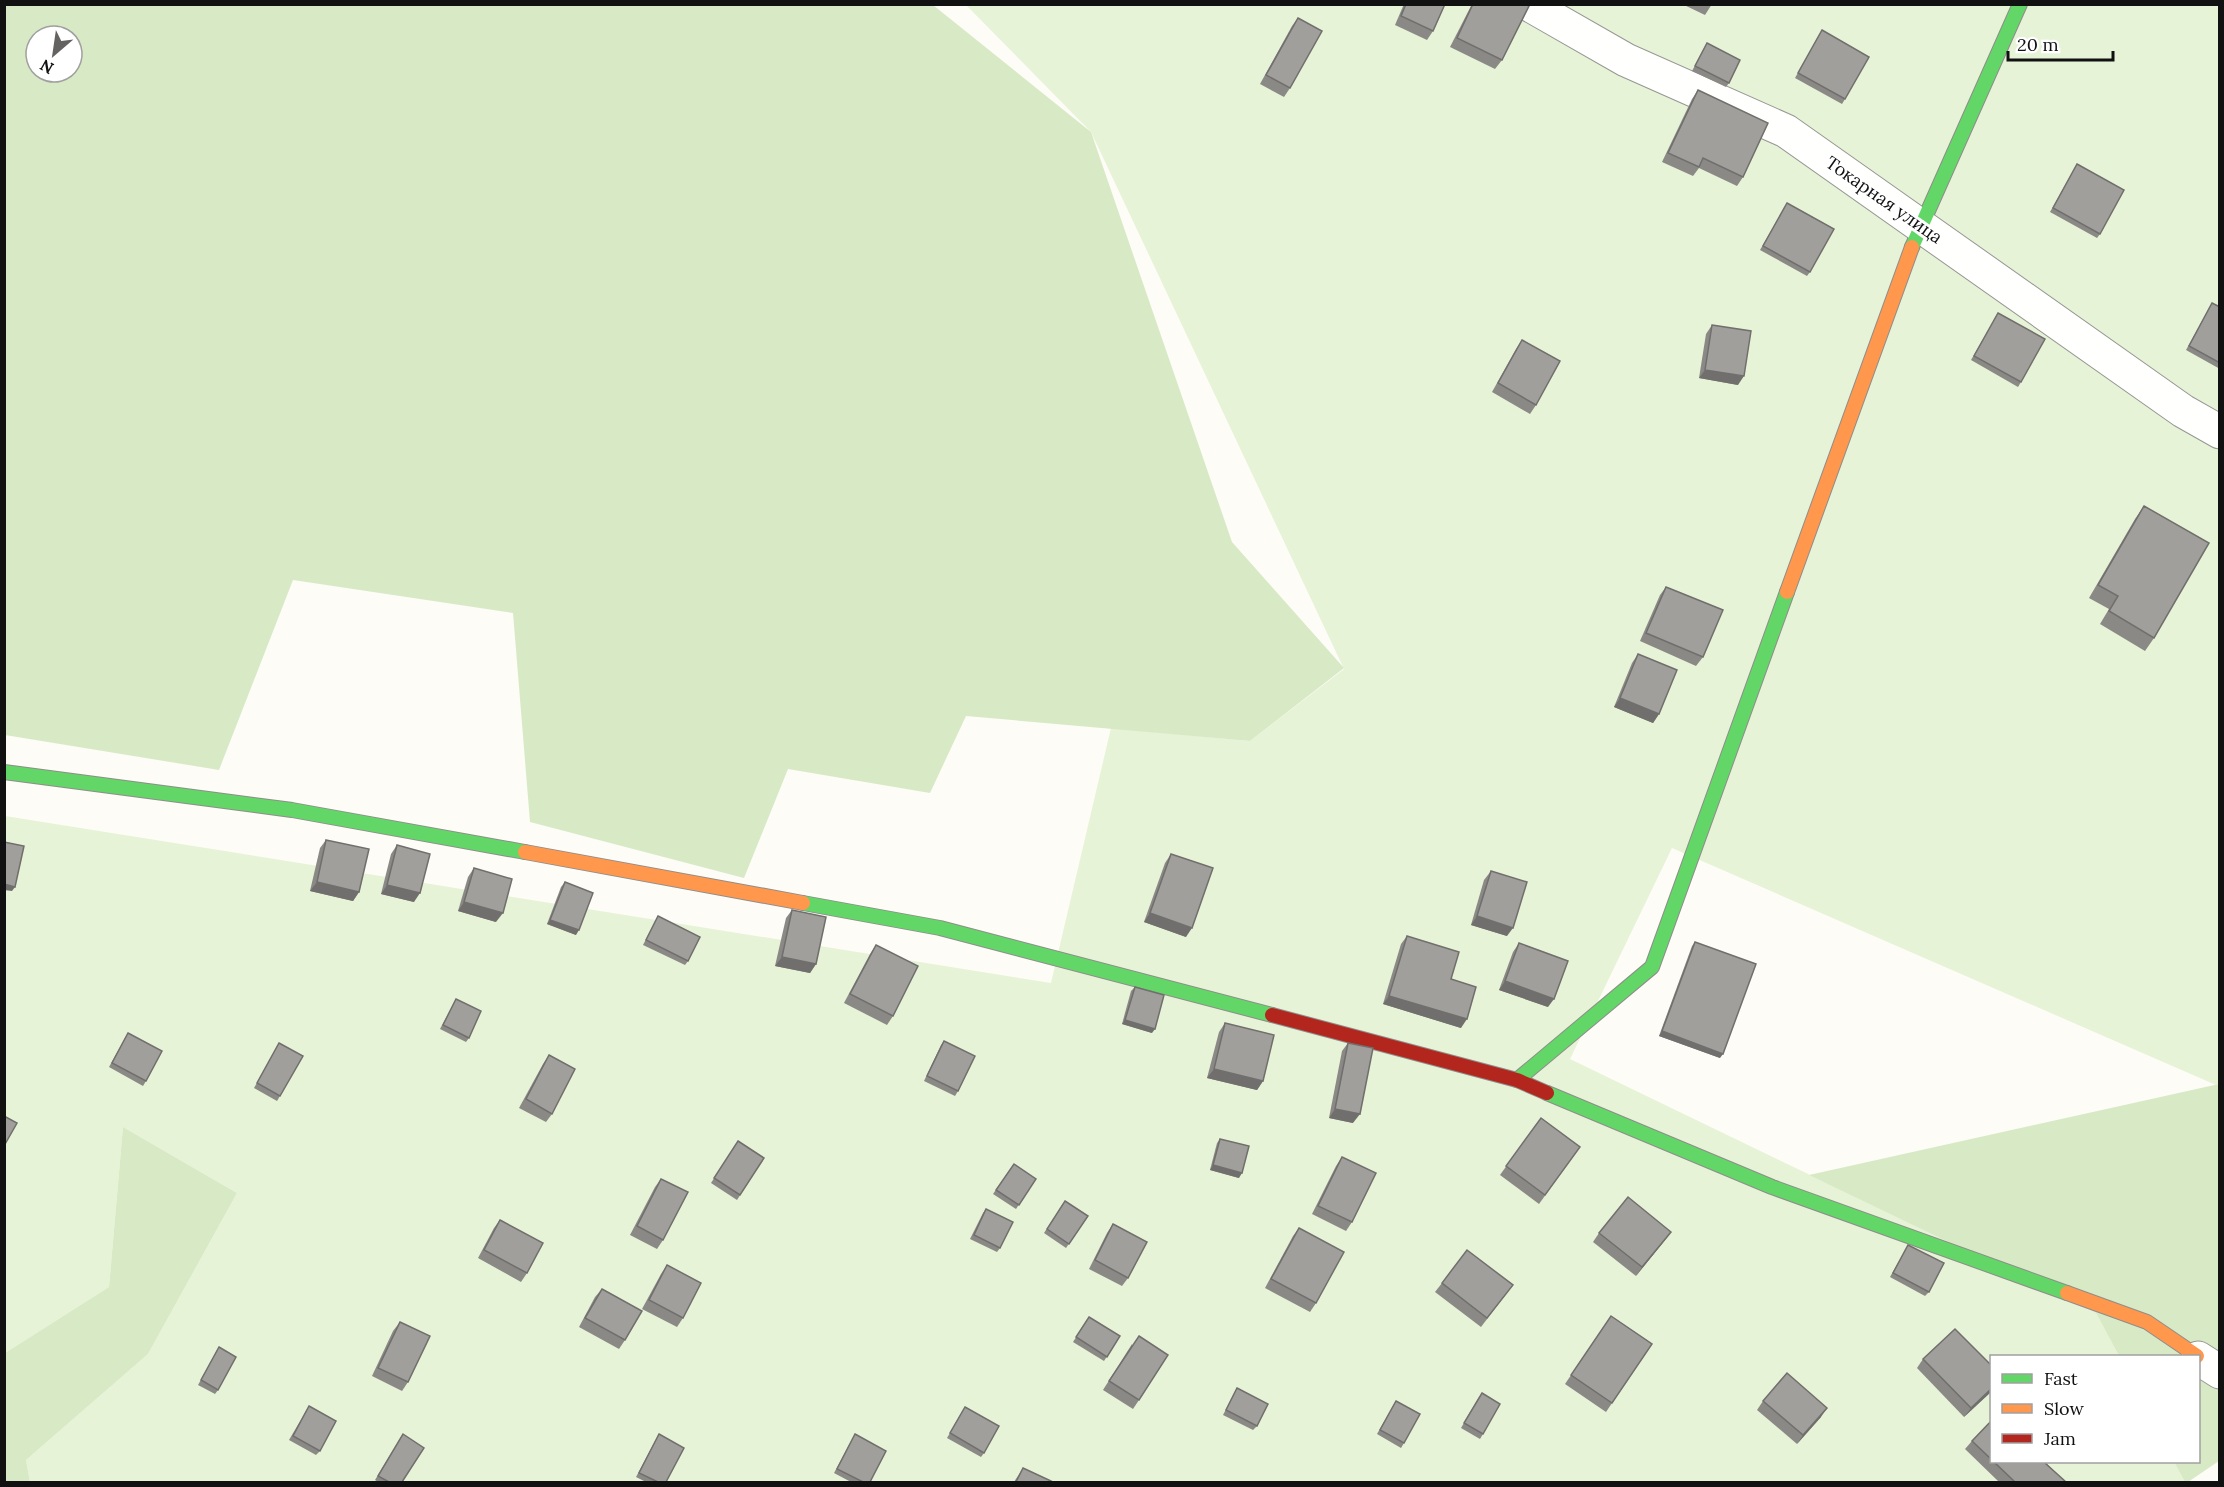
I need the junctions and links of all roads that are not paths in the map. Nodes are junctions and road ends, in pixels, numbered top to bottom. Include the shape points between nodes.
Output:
1 (1528, 4) edge
2 (2020, 4) edge
3 (1920, 225) junction
4 (2220, 432) edge
5 (4, 772) edge
6 (1517, 1080) junction
7 (2195, 1355) edge
8 (2200, 1358) edge
9 (2220, 1372) edge

1 - 3 street, Токарная улица via 1626,60 1786,131
2 - 3 street
3 - 4 street, Токарная улица via 2183,411
3 - 6 street via 1652,967
5 - 6 street via 292,810 940,928
6 - 7 street via 1772,1187 2147,1322
8 - 9 street

